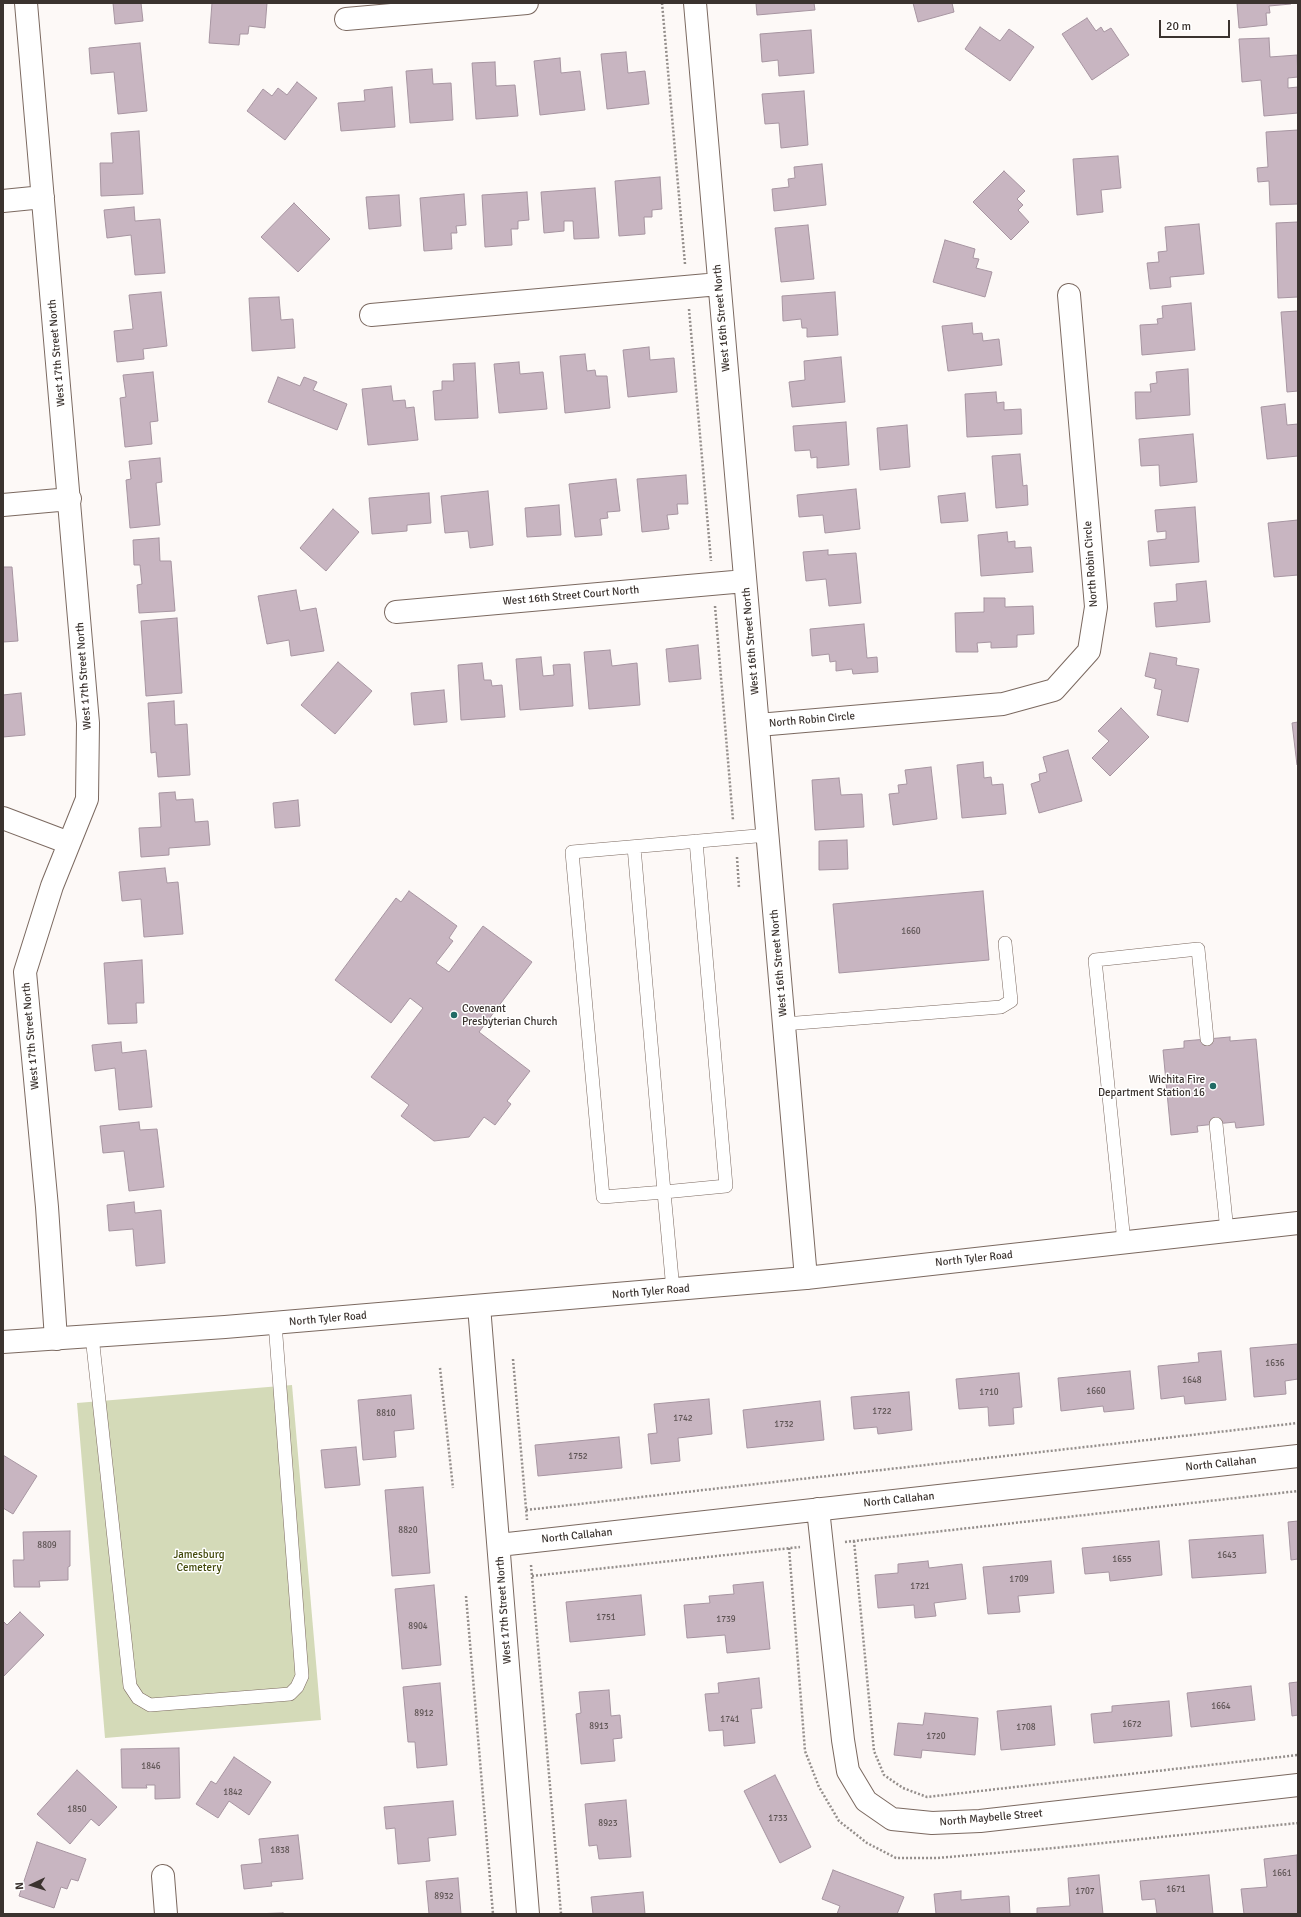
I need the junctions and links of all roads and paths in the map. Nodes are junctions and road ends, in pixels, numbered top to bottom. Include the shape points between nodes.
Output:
1 (26, 3) edge
2 (527, 3) edge
3 (662, 3) edge
4 (695, 3) edge
5 (346, 19) dead end
6 (43, 197) junction
7 (3, 201) edge
8 (719, 284) junction
9 (687, 287) junction
10 (1069, 295) dead end
11 (372, 315) dead end
12 (70, 499) junction
13 (3, 505) edge
14 (745, 581) junction
15 (713, 584) junction
16 (396, 612) dead end
17 (758, 725) junction
18 (3, 818) edge
19 (768, 835) junction
20 (735, 838) junction
21 (696, 841) junction
22 (69, 843) junction
23 (634, 846) junction
24 (739, 888) dead end
25 (1005, 943) dead end
26 (784, 1024) junction
27 (1207, 1039) dead end
28 (1216, 1124) dead end
29 (664, 1192) junction
30 (1298, 1223) edge
31 (1227, 1231) junction
32 (1124, 1242) junction
33 (806, 1278) junction
34 (673, 1290) junction
35 (479, 1306) junction
36 (275, 1323) junction
37 (92, 1336) junction
38 (56, 1339) junction
39 (3, 1342) edge
40 (513, 1359) dead end
41 (440, 1368) dead end
42 (1298, 1423) edge
43 (1298, 1456) edge
44 (453, 1488) dead end
45 (1298, 1491) edge
46 (818, 1509) junction
47 (526, 1510) junction
48 (854, 1541) junction
49 (529, 1542) junction
50 (822, 1544) junction
51 (499, 1546) junction
52 (789, 1548) junction
53 (532, 1576) junction
54 (466, 1596) dead end
55 (1298, 1755) edge
56 (1298, 1785) edge
57 (1298, 1823) edge
58 (163, 1876) dead end
59 (166, 1914) edge
60 (493, 1914) edge
61 (528, 1914) edge
62 (562, 1914) edge

1 - 6 street, West 17th Street North
2 - 5 street
3 - 9 path
4 - 8 street, West 16th Street North
6 - 7 street
6 - 12 street, West 17th Street North
8 - 9 street
8 - 14 street, West 16th Street North
9 - 11 street
9 - 15 path
10 - 17 street, North Robin Circle via 1096,607 1089,651 1054,690 1003,704
12 - 13 street
12 - 22 street, West 17th Street North via 88,723 87,799
14 - 15 street, West 16th Street Court North
14 - 17 street, West 16th Street North
15 - 16 street, West 16th Street Court North
15 - 20 path
17 - 19 street, West 16th Street North
18 - 22 street
19 - 20 lane
19 - 26 street, West 16th Street North
20 - 21 lane
20 - 24 path
21 - 23 lane
21 - 29 lane via 726,1186
22 - 38 street, West 17th Street North via 52,886 25,972 47,1207
23 - 29 lane
23 - 29 lane via 572,852 603,1197
25 - 26 lane via 1011,1001 1001,1007
26 - 33 street, West 16th Street North
27 - 32 lane via 1198,949 1095,960
28 - 31 lane
29 - 34 lane
30 - 31 street, North Tyler Road
31 - 32 street, North Tyler Road
32 - 33 street, North Tyler Road
33 - 34 street, North Tyler Road
34 - 35 street, North Tyler Road
35 - 36 street, North Tyler Road
35 - 51 street, West 17th Street North
36 - 37 street, North Tyler Road
36 - 37 lane via 302,1676 290,1694 150,1705 138,1698 130,1686
37 - 38 street, North Tyler Road
38 - 39 street, North Tyler Road
40 - 47 path
41 - 44 path
42 - 47 path
43 - 46 street, North Callahan
45 - 48 path
46 - 49 street, North Callahan
46 - 50 street, North Maybelle Street
47 - 49 path
48 - 50 path
48 - 55 path via 874,1752 884,1775 903,1788 927,1798
49 - 51 street, North Callahan
49 - 53 path
50 - 52 path
50 - 56 street, North Maybelle Street via 848,1771 866,1801 892,1819 932,1823 980,1821
51 - 61 street, West 17th Street North
52 - 53 path
52 - 57 path via 806,1751 819,1787 840,1821 867,1843 896,1858 937,1858
53 - 62 path
54 - 60 path
58 - 59 street

